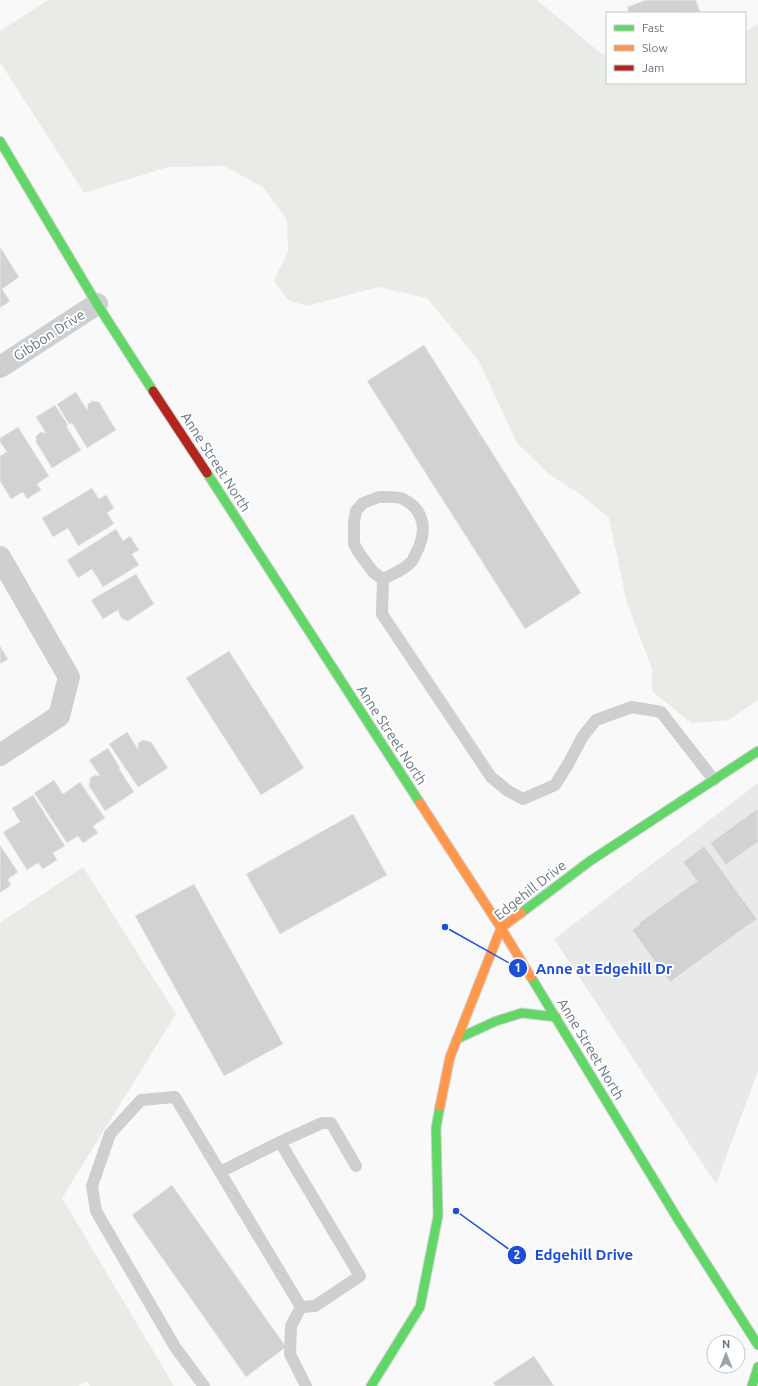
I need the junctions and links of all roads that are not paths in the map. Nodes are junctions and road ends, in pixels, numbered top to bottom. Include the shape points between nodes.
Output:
1 (0, 141) edge
2 (97, 304) junction
3 (0, 367) edge
4 (0, 557) edge
5 (383, 579) junction
6 (758, 750) edge
7 (0, 754) edge
8 (714, 780) junction
9 (501, 928) junction
10 (556, 1018) junction
11 (457, 1039) junction
12 (280, 1142) junction
13 (356, 1166) dead end
14 (220, 1172) junction
15 (301, 1307) junction
16 (758, 1345) edge
17 (758, 1367) edge
18 (204, 1386) edge
19 (306, 1386) edge
20 (371, 1386) edge
21 (752, 1386) edge

1 - 2 main road, Anne Street North
2 - 3 street, Gibbon Drive
2 - 9 main road, Anne Street North
4 - 7 street via 69,677 59,716
5 - 5 lane via 400,571 412,561 424,531 417,510 403,499 378,496 363,503 356,511 354,544 373,572
5 - 8 lane via 382,614 491,777 508,791 523,799 555,785 583,736 596,720 632,707 662,712
6 - 8 main road, Edgehill Drive
8 - 9 main road, Edgehill Drive via 590,861
9 - 10 main road, Anne Street North
9 - 11 main road, Edgehill Drive
10 - 11 main road via 522,1013 496,1021
10 - 16 main road, Anne Street North via 679,1221
11 - 20 main road, Edgehill Drive via 450,1057 436,1128 438,1216 420,1307
12 - 13 lane via 322,1123 331,1123
12 - 14 lane
12 - 15 lane via 360,1276 315,1306
14 - 15 lane
14 - 18 lane via 175,1096 141,1100 110,1134 92,1186 96,1211 175,1347
15 - 19 lane via 291,1326 290,1354
17 - 21 main road

